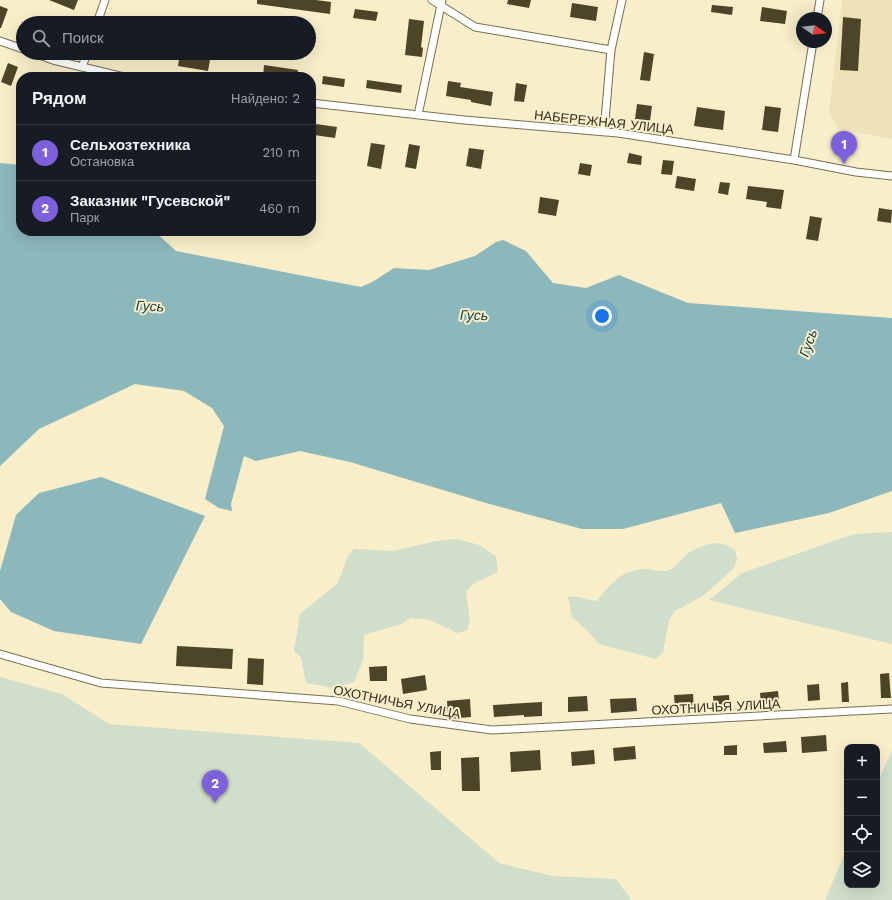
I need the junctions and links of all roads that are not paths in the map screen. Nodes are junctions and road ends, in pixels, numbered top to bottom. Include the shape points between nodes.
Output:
1 (106, 0) edge
2 (432, 0) edge
3 (622, 0) edge
4 (820, 0) edge
5 (442, 3) edge
6 (818, 12) edge
7 (100, 16) edge
8 (0, 41) edge
9 (16, 47) edge
10 (812, 48) edge
11 (611, 50) junction
12 (58, 60) edge
13 (84, 60) edge
14 (82, 67) junction
15 (103, 72) edge
16 (316, 104) edge
17 (418, 115) junction
18 (604, 132) junction
19 (794, 160) junction
20 (892, 176) edge
21 (0, 654) edge
22 (890, 710) edge

1 - 7 street
2 - 5 street
3 - 11 street
4 - 6 street
5 - 11 street via 475,27
5 - 17 street
8 - 9 street
10 - 19 street
11 - 18 street
12 - 14 street
13 - 14 street
14 - 15 street
16 - 17 street, НАБЕРЕЖНАЯ УЛИЦА
17 - 18 street, НАБЕРЕЖНАЯ УЛИЦА
18 - 19 street, НАБЕРЕЖНАЯ УЛИЦА
19 - 20 street, НАБЕРЕЖНАЯ УЛИЦА
21 - 22 street, ОХОТНИЧЬЯ УЛИЦА via 101,684 338,701 410,719 492,730

